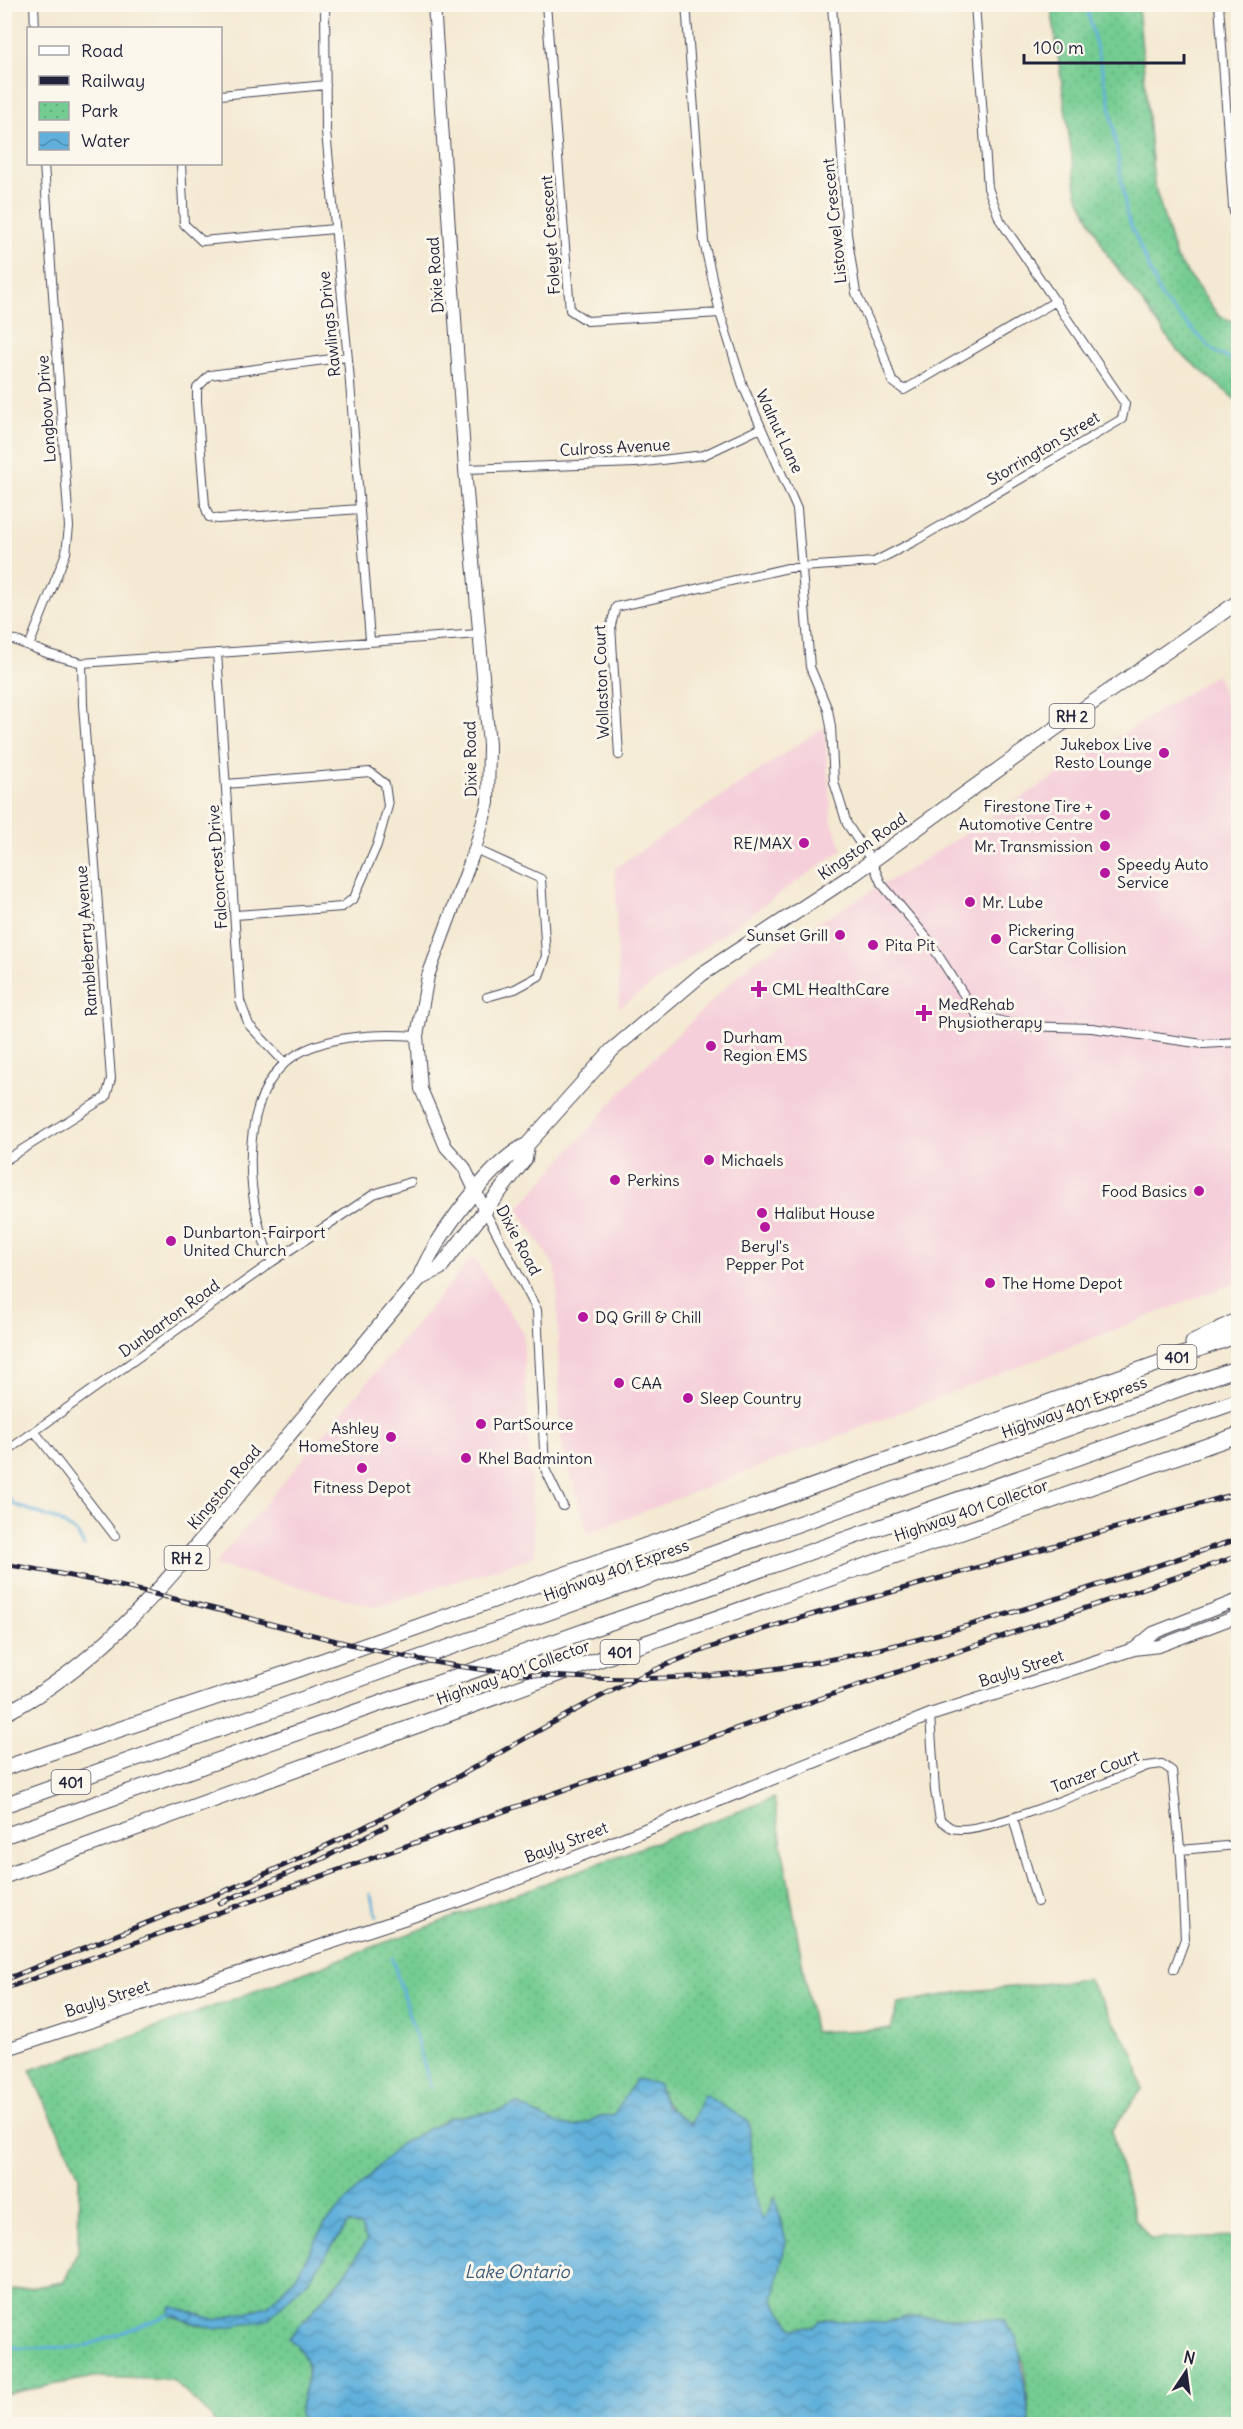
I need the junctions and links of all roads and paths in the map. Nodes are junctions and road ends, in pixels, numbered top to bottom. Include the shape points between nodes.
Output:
1 (34, 4) edge
2 (326, 4) edge
3 (434, 4) edge
4 (546, 4) edge
5 (686, 4) edge
6 (832, 4) edge
7 (975, 4) edge
8 (1219, 4) edge
9 (35, 27) edge
10 (326, 85) junction
11 (222, 95) edge
12 (44, 165) edge
13 (181, 165) edge
14 (334, 229) junction
15 (1239, 232) edge
16 (1056, 301) junction
17 (720, 313) junction
18 (347, 357) junction
19 (761, 428) junction
20 (465, 469) junction
21 (360, 509) junction
22 (802, 567) junction
23 (1239, 602) edge
24 (616, 607) joint
25 (478, 634) junction
26 (4, 636) edge
27 (370, 640) junction
28 (29, 646) junction
29 (217, 653) junction
30 (82, 663) junction
31 (619, 755) dead end
32 (226, 784) junction
33 (475, 849) junction
34 (872, 860) junction
35 (236, 915) junction
36 (487, 997) dead end
37 (417, 1036) junction
38 (1239, 1042) edge
39 (285, 1063) junction
40 (527, 1145) junction
41 (4, 1161) edge
42 (411, 1182) dead end
43 (475, 1193) junction
44 (484, 1209) junction
45 (272, 1262) junction
46 (419, 1278) junction
47 (1239, 1320) edge
48 (1239, 1335) edge
49 (1239, 1368) edge
50 (1115, 1378) junction
51 (1239, 1401) edge
52 (35, 1432) junction
53 (1239, 1436) edge
54 (4, 1453) edge
55 (563, 1506) dead end
56 (115, 1536) dead end
57 (1236, 1601) edge
58 (1237, 1617) edge
59 (1239, 1637) edge
60 (1134, 1649) junction
61 (4, 1714) edge
62 (930, 1715) junction
63 (4, 1768) edge
64 (4, 1805) edge
65 (1013, 1818) junction
66 (4, 1836) edge
67 (1239, 1845) edge
68 (1180, 1850) junction
69 (4, 1876) edge
70 (1037, 1902) dead end
71 (1174, 1969) dead end
72 (4, 2050) edge

1 - 9 street
2 - 10 street, Rawlings Drive
3 - 20 main road, Dixie Road
4 - 17 street, Foleyet Crescent via 570,310 587,321
5 - 17 street, Walnut Lane via 704,242
6 - 16 street, Listowel Crescent via 847,234 856,293 892,381 904,390
7 - 16 street, Storrington Street via 988,188 1000,220
8 - 15 street via 1233,207
10 - 11 street
10 - 14 street, Rawlings Drive
12 - 28 street, Longbow Drive via 69,527 66,553
13 - 14 street via 184,224 202,241
14 - 18 street, Rawlings Drive
16 - 22 street, Storrington Street via 1125,404 1122,419 874,562
17 - 19 street, Walnut Lane
18 - 21 street, Rawlings Drive
18 - 21 street via 210,375 198,388 197,402 205,506 209,517 218,519
19 - 20 street, Culross Avenue via 704,455 636,463
19 - 22 street, Walnut Lane via 797,508
20 - 25 main road, Dixie Road
21 - 27 street, Rawlings Drive
22 - 24 street, Storrington Street
22 - 34 street, Walnut Lane via 810,667 830,718 834,782 847,824
23 - 34 main road, Kingston Road / RH 2
24 - 31 street, Wollaston Court via 611,625
25 - 27 street
25 - 33 main road, Dixie Road via 489,745 488,803
26 - 28 street
27 - 29 street
28 - 30 street
29 - 30 street
29 - 32 street, Falconcrest Drive
30 - 41 street, Rambleberry Avenue via 111,1079 106,1097
32 - 35 street, Falconcrest Drive
32 - 35 street via 370,772 385,784 388,806 377,845 354,898 342,907
33 - 36 street via 541,879 546,956 539,976 515,989
33 - 37 main road, Dixie Road via 428,976
34 - 38 street, Walnut Lane via 881,883 927,938 977,1015 1021,1026 1092,1028 1203,1044
34 - 40 main road, Kingston Road / RH 2 via 715,964 659,1009 612,1050
35 - 39 street, Falconcrest Drive via 240,1000 249,1025
37 - 39 street via 320,1044
37 - 43 main road, Dixie Road via 421,1089 446,1147 464,1167
39 - 45 street via 257,1107 252,1135 254,1213
40 - 43 main road, Kingston Road / RH 2 via 513,1151
40 - 44 main road, Kingston Road / RH 2 via 525,1159
42 - 45 street, Dunbarton Road via 374,1194
43 - 44 main road, Dixie Road
43 - 46 main road, Kingston Road / RH 2 via 425,1261
44 - 46 main road, Kingston Road / RH 2 via 440,1268
44 - 55 street, Dixie Road via 537,1310 545,1470
45 - 52 street, Dunbarton Road
46 - 61 main road, Kingston Road / RH 2 via 161,1589 83,1660 29,1701
47 - 50 highway
48 - 50 highway, 401
49 - 64 highway, Highway 401 Express / 401
50 - 63 highway, 401 via 291,1672
51 - 66 highway, 401
52 - 54 street, Dunbarton Road
52 - 56 street
53 - 69 highway, Highway 401 Collector / 401 via 555,1675
57 - 58 street
57 - 60 main road, Bayly Street via 1152,1633
58 - 59 street
58 - 60 main road, Bayly Street via 1159,1646
60 - 62 main road, Bayly Street
62 - 65 street, Tanzer Court via 940,1820 951,1828 966,1829
62 - 72 main road, Bayly Street via 461,1900
65 - 68 street, Tanzer Court via 1147,1766 1162,1764 1172,1771 1175,1784
65 - 70 street
67 - 68 street
68 - 71 street, Tanzer Court via 1185,1939

